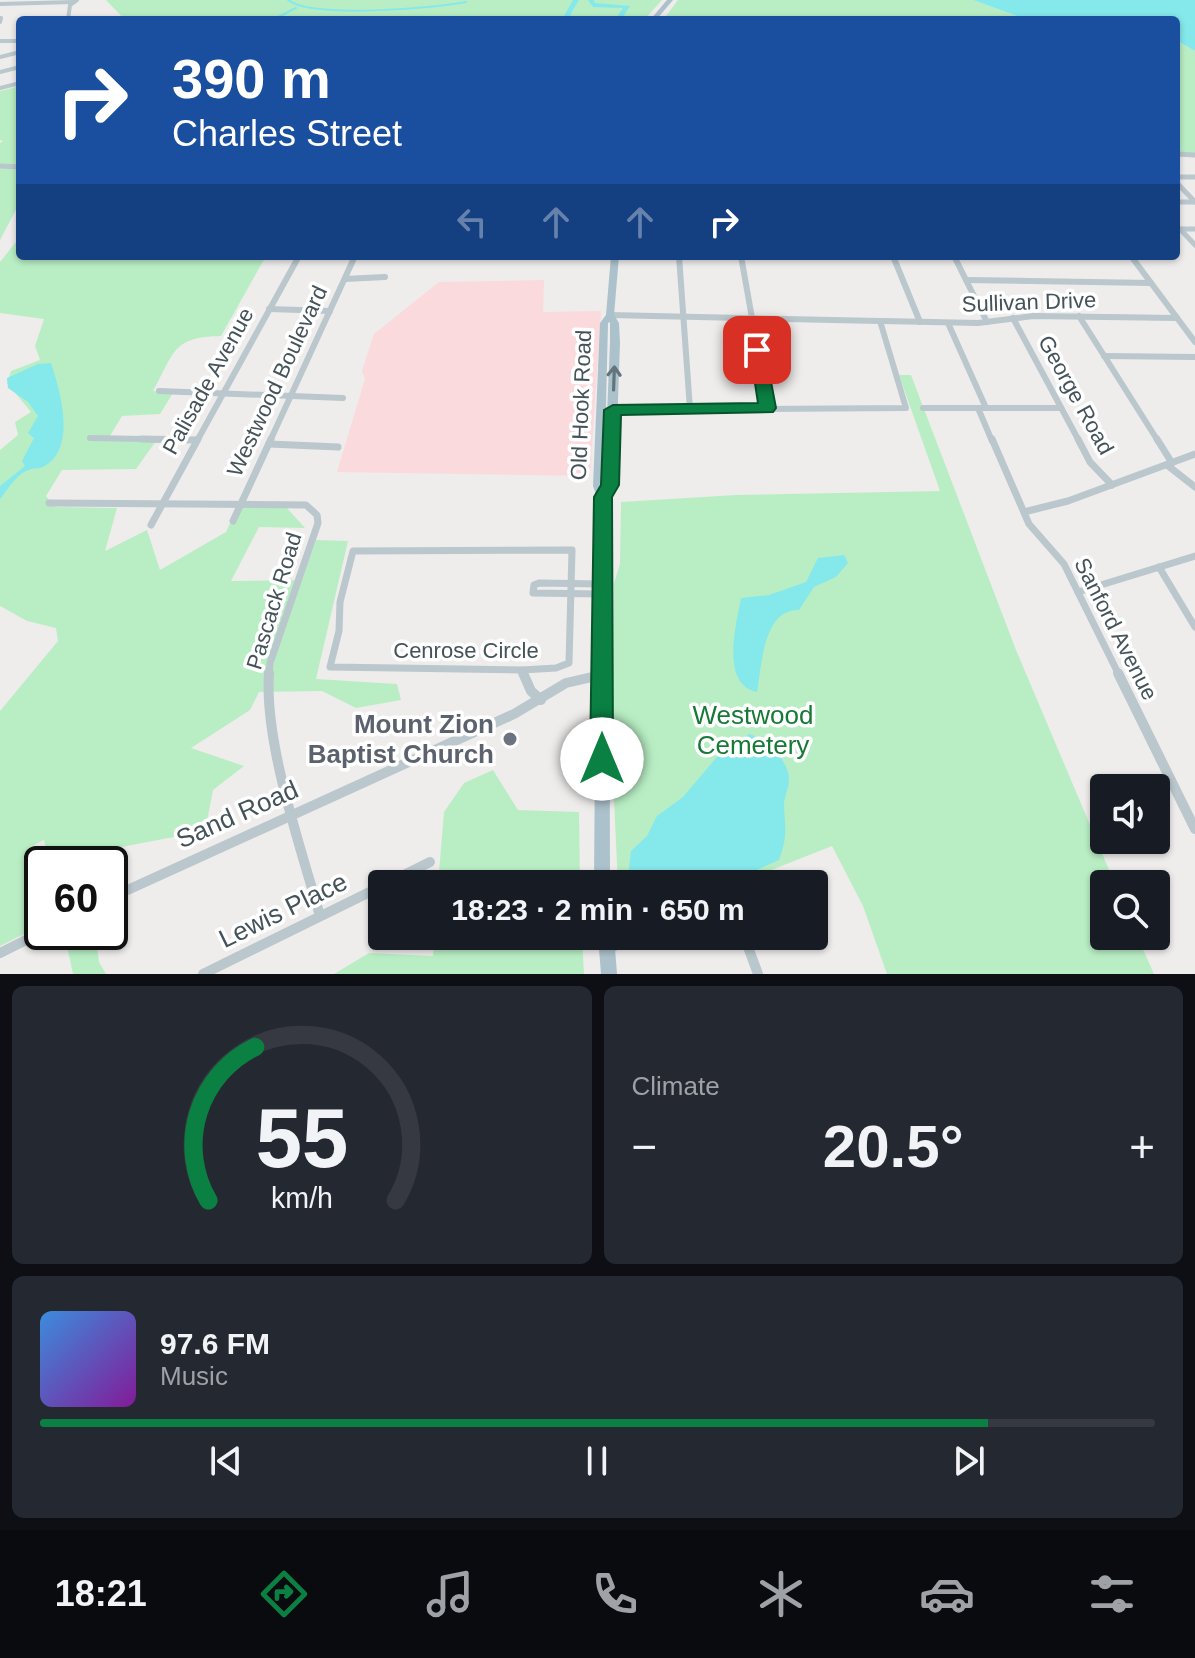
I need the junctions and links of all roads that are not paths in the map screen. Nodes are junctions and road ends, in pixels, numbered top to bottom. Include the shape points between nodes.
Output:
1 (670, 0) edge
2 (48, 1) edge
3 (75, 1) edge
4 (0, 4) edge
5 (656, 16) edge
6 (1180, 185) edge
7 (1195, 202) edge
8 (1180, 231) edge
9 (1195, 245) edge
10 (297, 260) edge
11 (353, 260) edge
12 (615, 260) edge
13 (679, 260) edge
14 (742, 260) edge
15 (895, 260) edge
16 (956, 260) edge
17 (1134, 260) edge
18 (385, 277) dead end
19 (345, 279) junction
20 (966, 280) junction
21 (1151, 283) junction
22 (269, 309) junction
23 (330, 311) junction
24 (610, 315) junction
25 (683, 315) junction
26 (1079, 316) junction
27 (752, 317) junction
28 (1013, 318) junction
29 (1177, 318) junction
30 (881, 321) junction
31 (920, 322) junction
32 (987, 322) junction
33 (948, 323) junction
34 (1195, 342) edge
35 (1104, 356) junction
36 (1195, 357) edge
37 (159, 391) dead end
38 (222, 395) junction
39 (291, 396) junction
40 (343, 398) dead end
41 (768, 408) junction
42 (923, 408) dead end
43 (982, 408) junction
44 (1061, 408) junction
45 (690, 409) junction
46 (607, 410) junction
47 (90, 438) dead end
48 (195, 440) junction
49 (269, 444) junction
50 (338, 447) dead end
51 (1195, 454) edge
52 (1169, 464) junction
53 (1112, 485) junction
54 (1195, 487) edge
55 (49, 503) dead end
56 (239, 504) junction
57 (161, 505) junction
58 (1024, 512) junction
59 (233, 521) dead end
60 (151, 525) dead end
61 (1195, 556) edge
62 (1159, 567) junction
63 (572, 588) junction
64 (601, 589) junction
65 (1078, 592) junction
66 (1195, 627) edge
67 (522, 670) junction
68 (601, 675) junction
69 (541, 700) junction
70 (291, 814) junction
71 (1195, 829) edge
72 (430, 862) dead end
73 (414, 870) edge
74 (602, 870) edge
75 (128, 890) edge
76 (368, 893) edge
77 (320, 916) junction
78 (24, 941) edge
79 (607, 950) edge
80 (749, 950) edge
81 (0, 953) edge
82 (203, 974) edge
83 (609, 974) edge
84 (758, 974) edge

1 - 5 main road
2 - 3 street
2 - 4 street
6 - 7 street
8 - 9 street
10 - 22 street, Palisade Avenue
11 - 19 street, Westwood Boulevard
12 - 24 main road, Old Hook Road
13 - 25 street
14 - 27 street
15 - 31 street
16 - 20 street
17 - 21 street
18 - 19 street
19 - 23 street, Westwood Boulevard
20 - 21 street
20 - 32 street
21 - 29 street
22 - 23 street
22 - 38 street, Palisade Avenue
23 - 39 street, Westwood Boulevard
24 - 25 street, Sullivan Drive
24 - 46 main road, Old Hook Road via 604,323
25 - 27 street, Sullivan Drive
25 - 45 street
26 - 28 street, Sullivan Drive
26 - 29 street, Sullivan Drive
26 - 35 street
27 - 30 street, Sullivan Drive
27 - 41 street
28 - 32 street, Sullivan Drive
28 - 44 street, George Road
29 - 34 street
30 - 31 street, Sullivan Drive
30 - 41 street via 906,408
31 - 33 street, Sullivan Drive
32 - 33 street, Sullivan Drive
33 - 43 street, Sanford Avenue
35 - 36 street
35 - 52 street
37 - 38 street
38 - 39 street
38 - 48 street, Palisade Avenue
39 - 40 street
39 - 49 street, Westwood Boulevard
41 - 45 street
42 - 43 street
43 - 44 street
43 - 58 street, Sanford Avenue
44 - 53 street, George Road via 1090,462
45 - 46 street
46 - 64 main road, Old Hook Road via 610,485 603,497
47 - 48 street
48 - 57 street, Palisade Avenue
49 - 50 street
49 - 56 street, Westwood Boulevard
51 - 52 street
52 - 53 street
52 - 54 street
53 - 58 street
55 - 57 street, Pascack Road
56 - 57 street, Pascack Road
56 - 59 street, Westwood Boulevard
56 - 70 street, Pascack Road via 296,503 317,515 267,682
57 - 60 street, Palisade Avenue
58 - 65 street, Sanford Avenue via 1033,532 1064,564
61 - 62 street
62 - 65 street
62 - 66 street
63 - 64 street
63 - 67 street, Cenrose Circle via 569,663
63 - 67 street, Cenrose Circle via 572,550 353,551 330,667
64 - 68 main road, Old Hook Road
65 - 71 street, Sanford Avenue
67 - 69 street
68 - 69 street, Sand Road via 566,683
68 - 74 main road, Old Hook Road
69 - 70 street, Sand Road
70 - 75 street, Sand Road
70 - 77 street, Pascack Road
72 - 73 street, Lewis Place
76 - 77 street, Lewis Place
77 - 82 street, Lewis Place
78 - 81 street
79 - 83 main road
80 - 84 street

